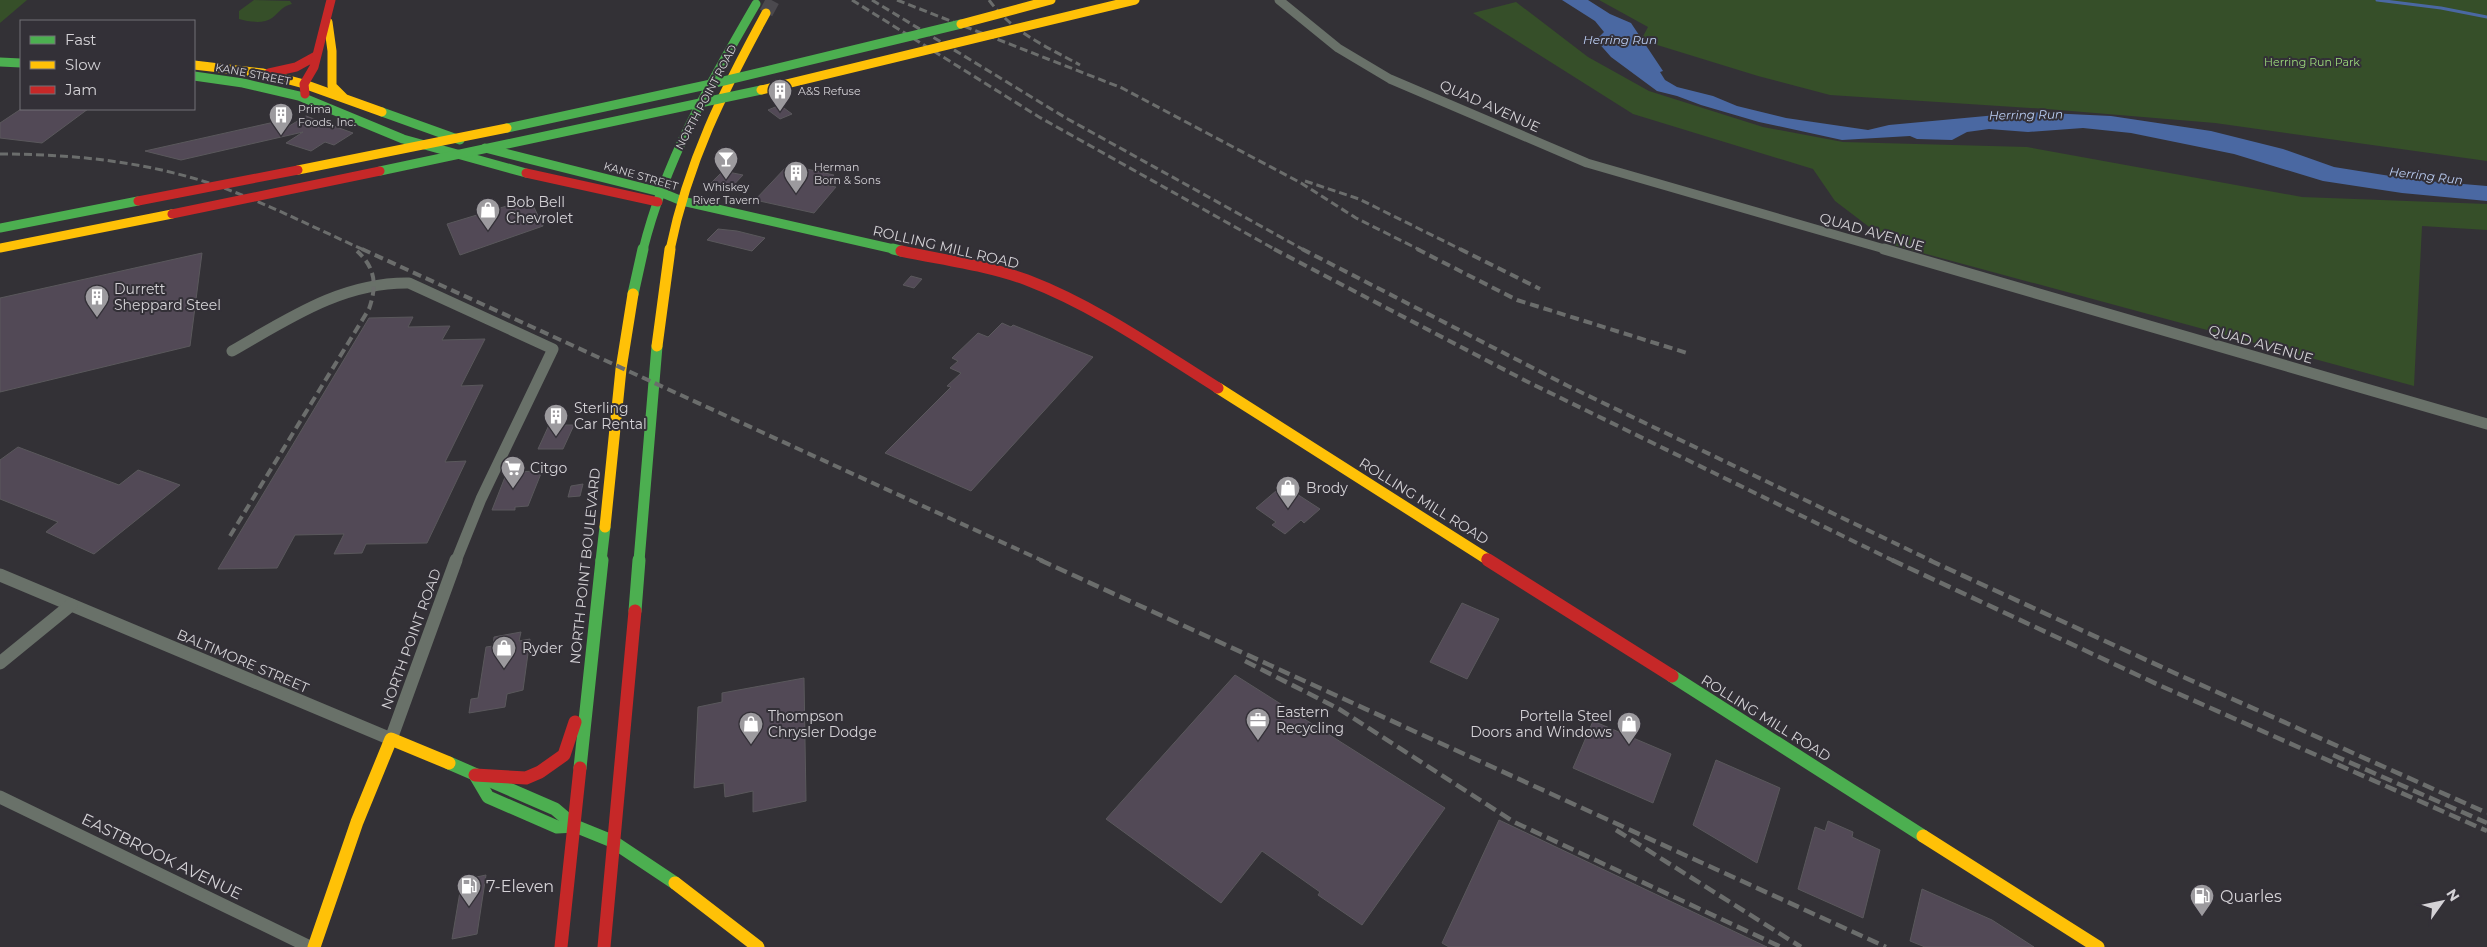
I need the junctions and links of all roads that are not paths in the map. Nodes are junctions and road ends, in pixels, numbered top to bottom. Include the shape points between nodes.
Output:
1 (331, 0) edge
2 (1024, 0) edge
3 (1051, 0) edge
4 (1105, 0) edge
5 (1135, 0) edge
6 (1279, 0) edge
7 (756, 4) tunnel mouth
8 (766, 13) tunnel mouth
9 (326, 16) junction
10 (859, 48) junction
11 (316, 56) junction
12 (20, 58) edge
13 (0, 60) edge
14 (20, 63) edge
15 (330, 63) junction
16 (195, 65) edge
17 (263, 73) junction
18 (195, 76) edge
19 (797, 81) junction
20 (304, 84) junction
21 (280, 91) junction
22 (305, 98) junction
23 (345, 99) junction
24 (699, 107) junction
25 (717, 107) junction
26 (659, 197) junction
27 (682, 201) junction
28 (0, 228) edge
29 (0, 248) edge
30 (232, 352) dead end
31 (2487, 424) edge
32 (0, 575) edge
33 (71, 605) junction
34 (0, 663) edge
35 (588, 672) junction
36 (391, 739) junction
37 (475, 775) junction
38 (0, 797) edge
39 (575, 826) junction
40 (612, 841) junction
41 (310, 947) edge
42 (314, 947) edge
43 (561, 947) edge
44 (604, 947) edge
45 (758, 947) edge
46 (2098, 947) edge

1 - 9 main road
2 - 10 main road, bridge
3 - 10 main road, bridge
4 - 19 main road, bridge
5 - 19 main road, bridge
6 - 31 street, QUAD AVENUE via 1338,48 1390,79 1587,163
7 - 24 main road, NORTH POINT ROAD
8 - 25 main road, NORTH POINT ROAD
9 - 11 main road
9 - 15 main road
10 - 28 main road, bridge via 566,116
11 - 17 main road via 296,67
11 - 20 main road
12 - 13 main road
13 - 14 main road
15 - 20 main road via 324,75
15 - 23 main road via 332,86
16 - 17 main road, KANE STREET
17 - 20 main road, KANE STREET
18 - 21 main road, KANE STREET
19 - 29 main road, bridge via 571,132
20 - 21 main road
20 - 22 main road
20 - 23 main road, KANE STREET
21 - 22 main road, KANE STREET
22 - 26 main road, KANE STREET via 403,140 534,175
23 - 26 main road, KANE STREET via 464,141
24 - 25 main road
24 - 26 main road, NORTH POINT ROAD via 685,131
25 - 27 main road, NORTH POINT ROAD
26 - 27 main road, KANE STREET
26 - 35 main road, NORTH POINT BOULEVARD via 627,323
27 - 40 main road via 659,320 629,693
27 - 46 main road, ROLLING MILL ROAD via 995,271 1066,297 1145,342
30 - 36 street, NORTH POINT ROAD via 309,308 366,286 390,281 409,283 553,349 475,516
32 - 33 street, BALTIMORE STREET
33 - 34 street
33 - 36 street, BALTIMORE STREET
35 - 37 main road via 564,755 526,778
35 - 39 main road, NORTH POINT BOULEVARD
36 - 37 main road, BALTIMORE STREET
36 - 42 main road, NORTH POINT ROAD via 357,822
37 - 39 main road, BALTIMORE STREET via 555,809
37 - 39 main road, BALTIMORE STREET via 488,797 557,827
38 - 41 street, EASTBROOK AVENUE
39 - 40 main road, BALTIMORE STREET
39 - 43 main road, NORTH POINT BOULEVARD
40 - 44 main road
40 - 45 main road, BALTIMORE STREET via 701,901

